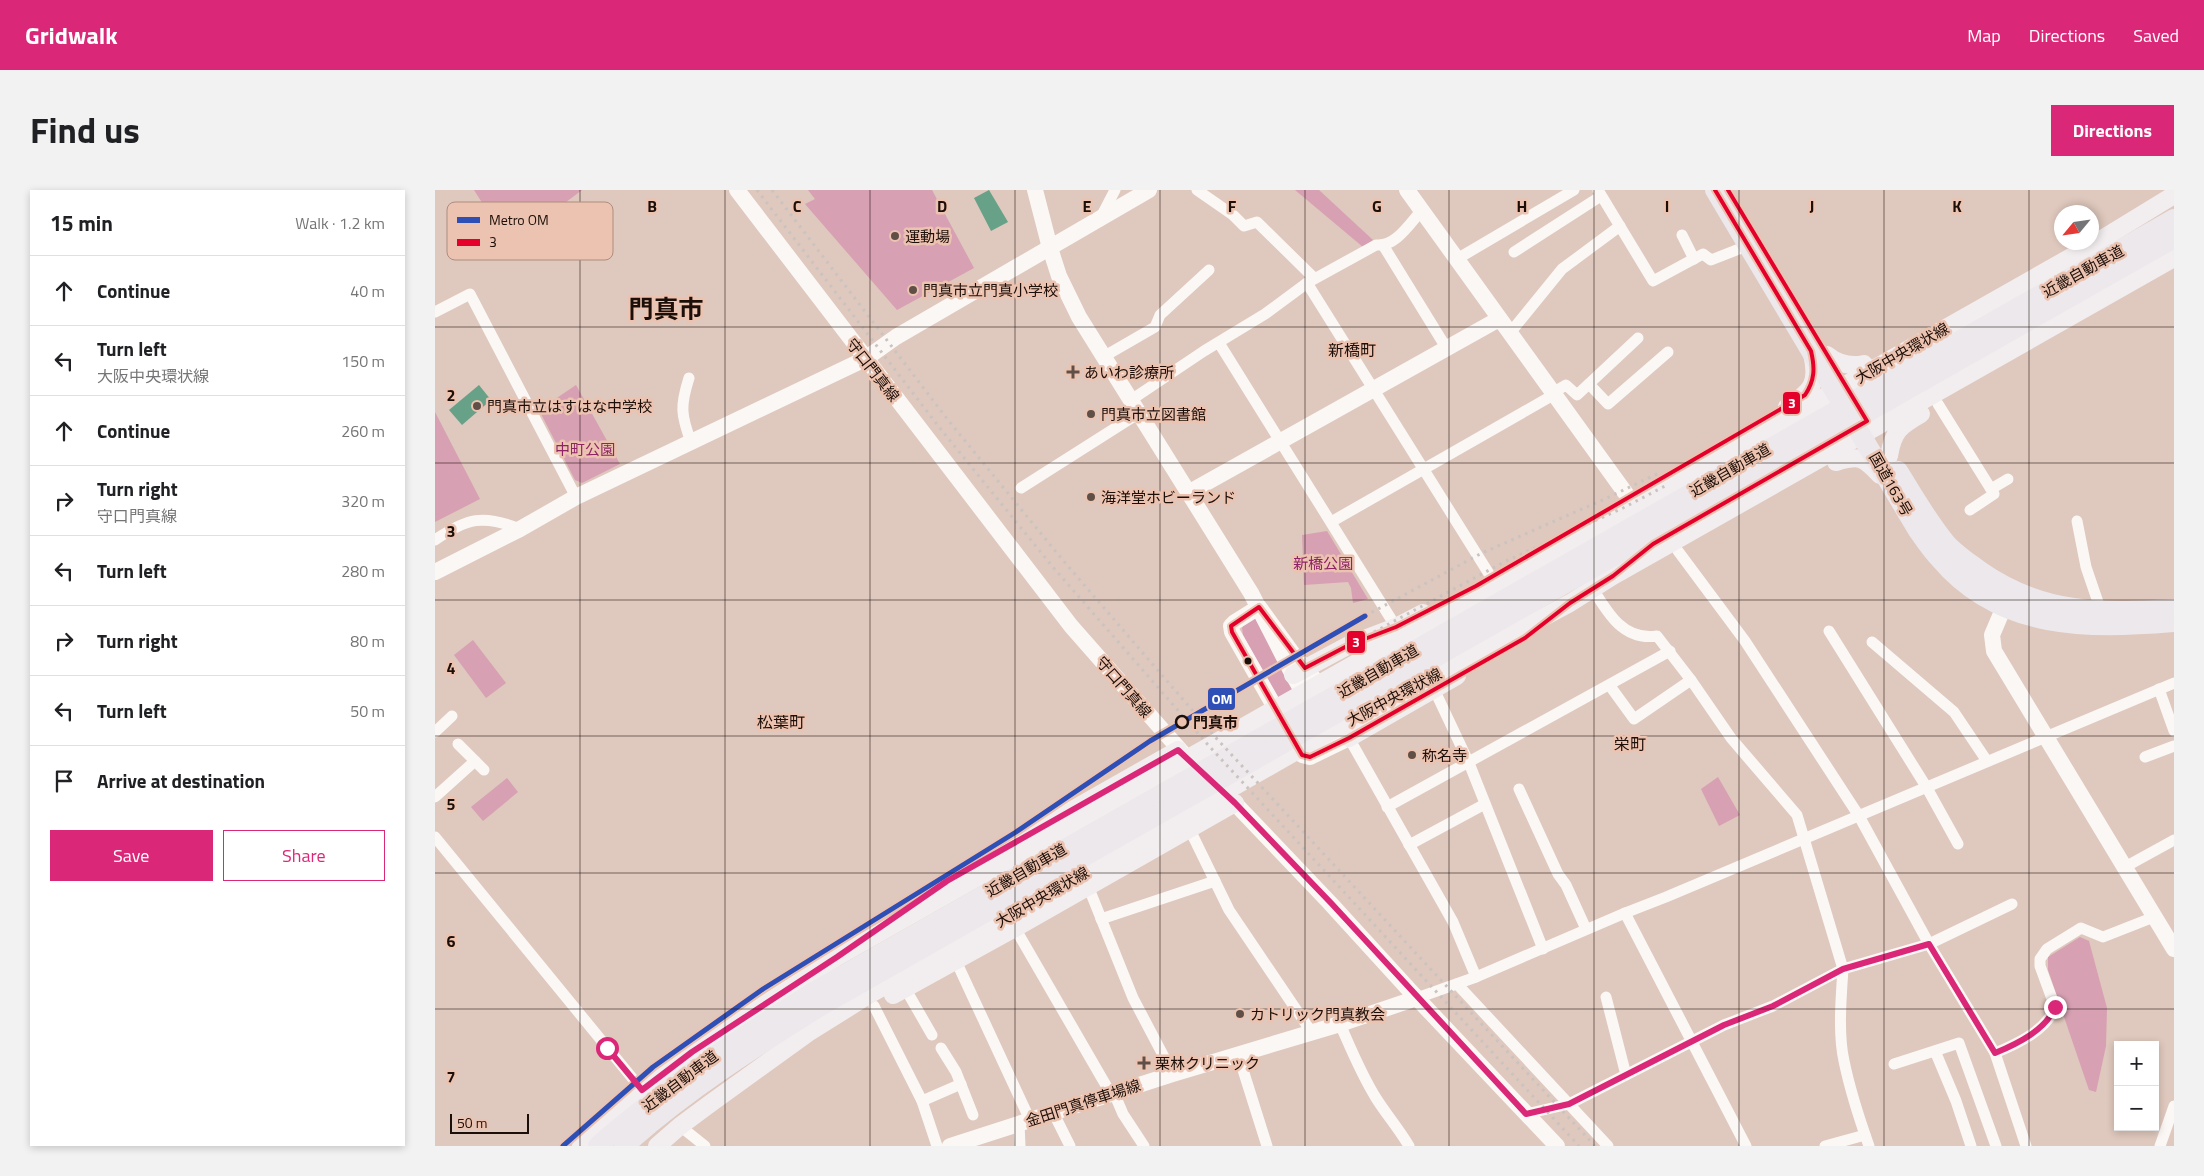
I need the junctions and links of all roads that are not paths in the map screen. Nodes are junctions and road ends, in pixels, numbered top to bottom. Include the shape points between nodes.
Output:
1 (737, 190) edge
2 (1035, 190) edge
3 (1115, 190) edge
4 (1149, 190) edge
5 (1197, 190) edge
6 (1407, 190) edge
7 (1574, 190) edge
8 (1715, 190) edge
9 (1728, 190) edge
10 (1599, 193) edge
11 (2174, 195) edge
12 (1422, 210) junction
13 (1100, 219) junction
14 (2174, 219) edge
15 (1620, 226) junction
16 (1682, 235) dead end
17 (2100, 238) edge
18 (2174, 238) edge
19 (1383, 245) junction
20 (1749, 245) junction
21 (1049, 248) junction
22 (2066, 250) edge
23 (1514, 252) dead end
24 (2174, 258) edge
25 (1457, 259) junction
26 (1694, 259) junction
27 (2174, 266) edge
28 (1209, 270) dead end
29 (1311, 281) junction
30 (435, 312) edge
31 (1499, 319) junction
32 (1510, 333) junction
33 (1638, 338) dead end
34 (1219, 343) junction
35 (1447, 349) junction
36 (1668, 352) dead end
37 (1819, 353) junction
38 (1103, 358) junction
39 (865, 359) junction
40 (1864, 364) junction
41 (689, 378) dead end
42 (1589, 384) junction
43 (1374, 390) junction
44 (1555, 393) junction
45 (1938, 404) junction
46 (1135, 406) junction
47 (1854, 410) junction
48 (1279, 441) junction
49 (691, 442) junction
50 (1889, 456) junction
51 (1836, 462) junction
52 (1424, 470) junction
53 (2008, 479) dead end
54 (1890, 483) junction
55 (1021, 488) dead end
56 (1991, 489) junction
57 (1188, 493) junction
58 (576, 497) junction
59 (1629, 498) junction
60 (1970, 510) dead end
61 (2077, 521) dead end
62 (1331, 522) junction
63 (520, 529) junction
64 (435, 540) edge
65 (1568, 546) junction
66 (1678, 551) junction
67 (1552, 555) junction
68 (435, 572) edge
69 (1613, 576) junction
70 (1488, 579) junction
71 (1593, 589) junction
72 (2007, 599) junction
73 (1570, 603) junction
74 (1259, 607) junction
75 (2174, 608) edge
76 (2101, 611) junction
77 (2174, 622) edge
78 (1396, 626) junction
79 (1418, 628) junction
80 (1829, 631) dead end
81 (1872, 642) dead end
82 (1670, 651) junction
83 (1299, 672) junction
84 (1691, 680) junction
85 (2174, 683) edge
86 (1610, 686) junction
87 (1434, 689) junction
88 (2159, 689) junction
89 (452, 716) dead end
90 (2174, 731) edge
91 (435, 732) edge
92 (2045, 737) junction
93 (1341, 742) junction
94 (458, 744) dead end
95 (2174, 746) edge
96 (1178, 750) junction
97 (2145, 757) dead end
98 (475, 761) junction
99 (1987, 762) junction
100 (1469, 763) junction
101 (484, 770) dead end
102 (1130, 777) junction
103 (1927, 788) junction
104 (1519, 790) dead end
105 (435, 797) edge
106 (1235, 803) junction
107 (1485, 804) junction
108 (1387, 807) junction
109 (1859, 816) junction
110 (1189, 828) junction
111 (435, 838) edge
112 (1805, 838) junction
113 (1170, 839) junction
114 (2174, 840) edge
115 (1958, 844) dead end
116 (1409, 845) junction
117 (2125, 867) junction
118 (1215, 881) junction
119 (1088, 886) junction
120 (2012, 904) dead end
121 (1625, 912) junction
122 (2154, 917) junction
123 (1101, 919) junction
124 (1015, 928) junction
125 (1586, 929) junction
126 (1929, 944) junction
127 (1543, 949) junction
128 (2174, 949) edge
129 (837, 957) junction
130 (957, 960) junction
131 (1843, 969) junction
132 (1476, 977) junction
133 (1457, 984) junction
134 (905, 988) junction
135 (1606, 997) dead end
136 (1417, 998) junction
137 (873, 1006) junction
138 (1340, 1024) junction
139 (1312, 1033) junction
140 (932, 1035) dead end
141 (1691, 1042) junction
142 (941, 1048) dead end
143 (1935, 1051) junction
144 (1995, 1053) junction
145 (1238, 1054) junction
146 (780, 1055) junction
147 (1894, 1064) dead end
148 (1173, 1074) junction
149 (1626, 1075) junction
150 (961, 1084) junction
151 (642, 1090) junction
152 (1113, 1093) junction
153 (922, 1101) junction
154 (1569, 1104) junction
155 (2174, 1106) edge
156 (1053, 1112) junction
157 (1526, 1114) junction
158 (973, 1115) dead end
159 (1024, 1122) junction
160 (680, 1126) junction
161 (982, 1141) edge
162 (1867, 1141) edge
163 (581, 1146) edge
164 (598, 1146) edge
165 (609, 1146) edge
166 (624, 1146) edge
167 (657, 1146) edge
168 (705, 1146) edge
169 (937, 1146) edge
170 (950, 1146) edge
171 (1020, 1146) edge
172 (1070, 1146) edge
173 (1144, 1146) edge
174 (1267, 1146) edge
175 (1409, 1146) edge
176 (1557, 1146) edge
177 (1608, 1146) edge
178 (1747, 1146) edge
179 (1825, 1146) edge
180 (1971, 1146) edge
181 (1996, 1146) edge
182 (2027, 1146) edge
183 (2160, 1146) edge

1 - 39 street, 守口門真線
2 - 21 street
3 - 13 street
4 - 13 street
5 - 29 street via 1244,226 1257,222
6 - 12 street
7 - 25 street
8 - 20 highway, 国道163号
9 - 37 highway, 国道163号
10 - 15 street
10 - 23 street
11 - 17 main road, 大阪中央環状線
12 - 19 street via 1395,239
12 - 25 street
13 - 21 street
14 - 164 highway, 近畿自動車道 via 812,993 687,1075
15 - 26 street via 1653,280
15 - 32 street via 1562,269
16 - 26 street
17 - 47 main road via 2107,244 2098,252
17 - 65 main road, 大阪中央環状線
18 - 166 highway, 近畿自動車道 via 822,1005 751,1050
19 - 29 street via 1376,245
19 - 35 street
20 - 26 street via 1711,260 1703,254
20 - 37 highway, 国道163号
21 - 38 street via 1075,309
21 - 39 street via 896,337
22 - 40 main road
24 - 47 main road via 2110,271 2076,284
24 - 69 main road, 大阪中央環状線
25 - 31 street
27 - 45 main road
28 - 38 street via 1160,315 1155,327
29 - 34 street
29 - 43 street
30 - 58 street via 470,294
31 - 32 street
31 - 35 street
32 - 44 street
33 - 42 street
34 - 46 street
34 - 48 street
35 - 43 street
36 - 42 street via 1608,404
37 - 40 main road via 1841,364
37 - 47 highway, 国道163号
37 - 59 main road via 1815,379 1805,395
38 - 46 street
39 - 49 street
39 - 96 street, 守口門真線 via 1071,626
40 - 47 main road
41 - 49 street via 682,418
42 - 44 street via 1577,395 1566,385
43 - 48 street
43 - 52 street
44 - 52 street
44 - 59 street
45 - 50 main road via 1897,430
45 - 56 street
46 - 55 street
46 - 57 street
47 - 50 highway, 国道163号
47 - 51 main road
47 - 54 highway, 国道163号
47 - 65 main road via 1643,529
47 - 69 main road via 1653,544
48 - 57 street
48 - 62 street
49 - 58 street
50 - 72 highway, 国道163号 via 1946,543
51 - 54 main road via 1862,458
51 - 66 main road
52 - 62 street
52 - 70 street
53 - 56 street
54 - 72 highway, 国道163号 via 1941,560 1963,580
56 - 60 street via 1994,494
57 - 74 street
58 - 63 street
59 - 70 main road
61 - 76 street via 2086,567
62 - 78 street
63 - 64 street via 485,520 471,520
63 - 68 street
65 - 67 main road, 大阪中央環状線
66 - 69 main road via 1645,567
66 - 109 street via 1745,640
67 - 70 main road
67 - 79 main road, 大阪中央環状線
69 - 71 main road, 大阪中央環状線
70 - 78 main road
70 - 79 main road
71 - 73 main road, 大阪中央環状線
71 - 82 street via 1621,627 1632,635 1657,636
72 - 76 highway, 国道163号
72 - 77 highway, 国道163号 via 2054,623 2102,627
72 - 92 street via 1992,635 1994,651
73 - 87 main road via 1525,638
73 - 146 main road, 大阪中央環状線 via 1363,713 867,996
74 - 83 street
74 - 93 street via 1235,622 1231,626 1232,632 1302,756 1310,757
75 - 76 highway, 国道163号
78 - 83 main road via 1349,645
79 - 129 main road, 大阪中央環状線
80 - 103 street
81 - 99 street via 1954,712
82 - 84 street
82 - 86 street
83 - 93 street via 1315,680
84 - 86 street via 1634,719
84 - 112 street via 1731,738 1797,815
85 - 88 street
86 - 100 street
87 - 93 main road
87 - 100 street
88 - 90 street
88 - 92 street
89 - 91 street
92 - 99 street
92 - 117 street
93 - 108 street
94 - 98 street
95 - 97 street
96 - 102 main road
96 - 106 street, 守口門真線
98 - 101 street
98 - 105 street
99 - 103 street
100 - 107 street
100 - 108 street
102 - 113 street
102 - 129 main road via 947,881
103 - 109 street
103 - 115 street
104 - 125 street
106 - 110 main road
106 - 136 street, 守口門真線
107 - 116 street
107 - 127 street
108 - 116 street
109 - 112 street
109 - 126 street
110 - 113 main road
110 - 118 street
111 - 151 street
112 - 121 street via 1666,898
112 - 131 street
113 - 119 main road
114 - 117 street
116 - 132 street via 1453,922
117 - 122 street
118 - 123 street
118 - 139 street via 1229,910
119 - 123 street
119 - 124 main road
120 - 126 street
121 - 125 street
121 - 141 street
122 - 128 street
122 - 144 street via 2103,937 2081,928 2047,949 2040,959 2040,966 2055,1007 2052,1017 2019,1044
123 - 148 street via 1133,998
124 - 130 main road
124 - 152 street
125 - 127 street
126 - 131 street
126 - 144 street
127 - 132 street
129 - 151 main road, 大阪中央環状線 via 706,1041
130 - 134 main road
130 - 159 street
131 - 141 street via 1773,1006
131 - 162 street via 1843,1060
132 - 133 street
133 - 136 street
133 - 154 street
134 - 137 main road
134 - 140 street
135 - 149 street
136 - 138 street, 金田門真停車場線
136 - 157 street, 守口門真線
137 - 146 main road via 813,1042
137 - 153 street
138 - 139 street, 金田門真停車場線
138 - 175 street via 1363,1075
139 - 145 street, 金田門真停車場線
141 - 149 street
141 - 178 street
142 - 150 street
143 - 147 street
143 - 180 street
143 - 181 street via 1959,1043
144 - 182 street
145 - 148 street, 金田門真停車場線
145 - 174 street
146 - 160 main road, 大阪中央環状線
148 - 152 street, 金田門真停車場線
149 - 154 street
150 - 153 street
150 - 158 street
151 - 163 main road, 大阪中央環状線
152 - 156 street, 金田門真停車場線
152 - 173 street
153 - 169 street
154 - 157 street
154 - 177 street
155 - 183 street
156 - 159 street, 金田門真停車場線
156 - 172 street
157 - 176 street, 守口門真線
159 - 161 street, 金田門真停車場線
159 - 171 street
160 - 165 main road via 655,1109
160 - 167 main road, 大阪中央環状線
160 - 168 street
161 - 170 street, 金田門真停車場線
162 - 179 street

